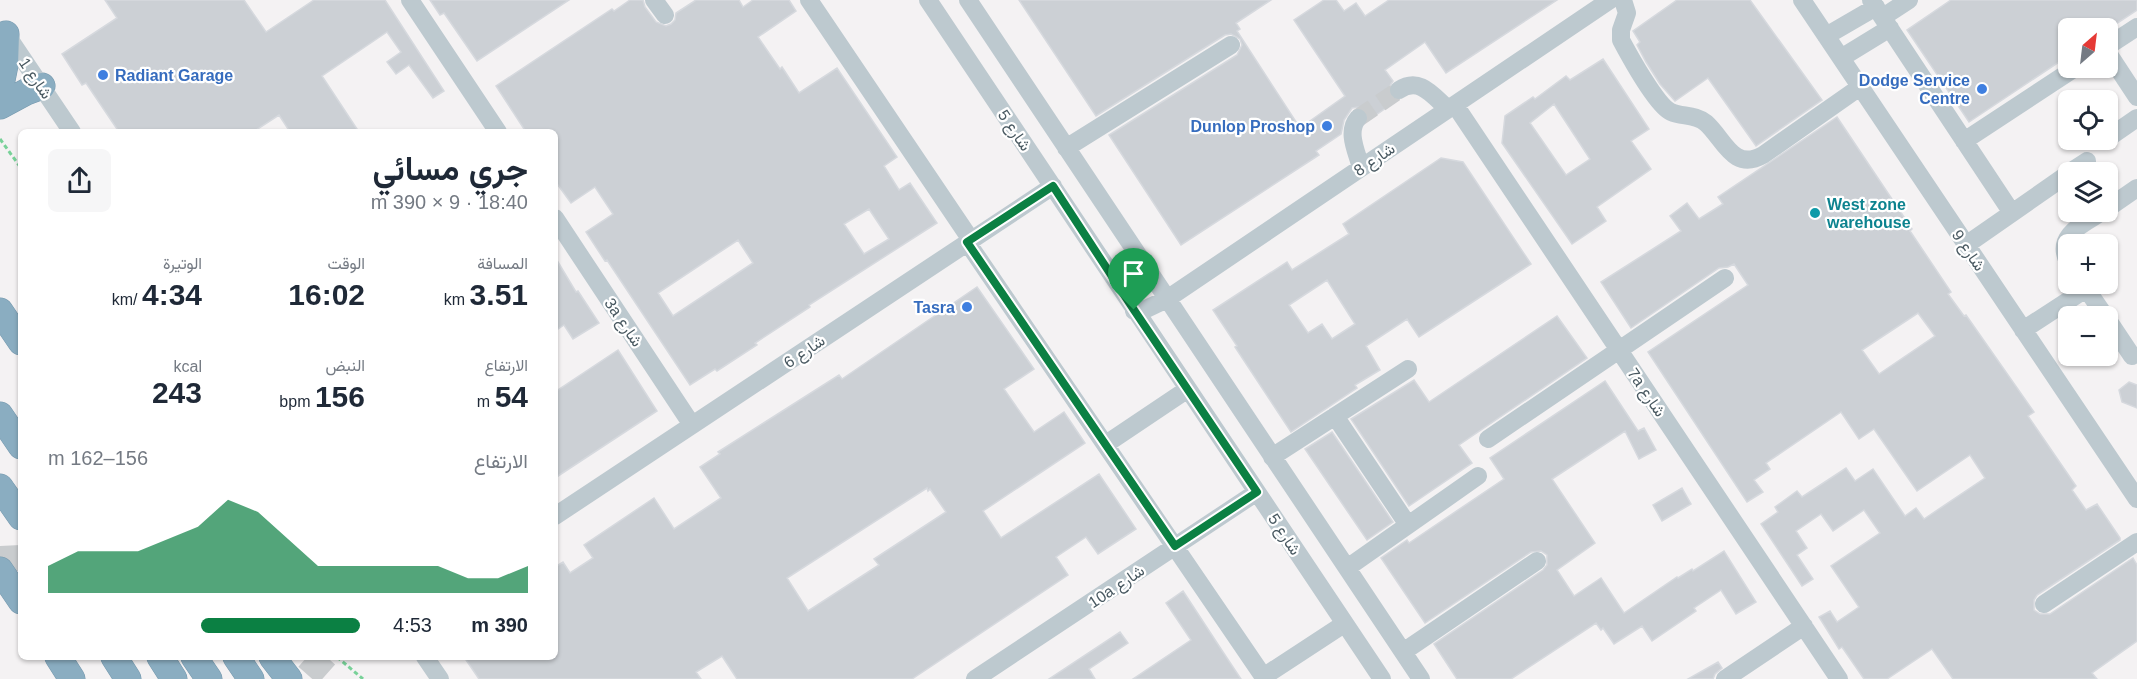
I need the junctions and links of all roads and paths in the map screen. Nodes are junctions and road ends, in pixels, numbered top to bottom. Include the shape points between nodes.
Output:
1 (410, 0) edge
2 (809, 0) edge
3 (928, 0) edge
4 (1610, 0) edge
5 (1623, 0) edge
6 (1802, 0) edge
7 (1909, 0) edge
8 (972, 1) edge
9 (1880, 13) edge
10 (2137, 27) edge
11 (3, 30) edge
12 (1826, 36) junction
13 (2118, 39) edge
14 (1230, 45) dead end
15 (1841, 58) junction
16 (2118, 68) edge
17 (2060, 78) edge
18 (42, 86) junction
19 (1860, 87) junction
20 (0, 90) edge
21 (1399, 90) tunnel mouth
22 (2137, 97) edge
23 (0, 106) edge
24 (1451, 107) junction
25 (1358, 118) dead end
26 (2137, 118) edge
27 (70, 129) edge
28 (496, 129) edge
29 (2118, 132) edge
30 (0, 139) edge
31 (1964, 141) junction
32 (1066, 148) junction
33 (2094, 150) edge
34 (2081, 162) edge
35 (18, 164) edge
36 (1361, 168) junction
37 (2058, 181) edge
38 (1053, 186) junction
39 (2137, 188) edge
40 (2118, 201) edge
41 (2012, 213) junction
42 (2088, 222) edge
43 (558, 223) edge
44 (2071, 234) edge
45 (969, 241) junction
46 (1966, 245) junction
47 (1725, 279) dead end
48 (2074, 294) edge
49 (1167, 299) junction
50 (1134, 310) junction
51 (0, 311) edge
52 (2023, 330) junction
53 (2118, 336) edge
54 (18, 338) edge
55 (1619, 350) junction
56 (2132, 356) dead end
57 (1408, 369) dead end
58 (1188, 389) junction
59 (0, 415) edge
60 (1335, 416) junction
61 (692, 425) junction
62 (1488, 439) dead end
63 (18, 442) edge
64 (1106, 444) junction
65 (1272, 457) junction
66 (1478, 476) dead end
67 (0, 487) edge
68 (1257, 492) junction
69 (2137, 499) edge
70 (18, 514) edge
71 (558, 514) edge
72 (1408, 525) junction
73 (2137, 542) edge
74 (1175, 546) junction
75 (1537, 561) dead end
76 (1347, 568) junction
77 (0, 570) edge
78 (18, 597) edge
79 (2044, 604) dead end
80 (1344, 624) junction
81 (1804, 626) junction
82 (1403, 652) junction
83 (60, 660) edge
84 (116, 660) edge
85 (162, 660) edge
86 (196, 660) edge
87 (238, 660) edge
88 (274, 660) edge
89 (341, 660) edge
90 (427, 660) edge
91 (1264, 678) edge
92 (72, 679) edge
93 (128, 679) edge
94 (174, 679) edge
95 (209, 679) edge
96 (251, 679) edge
97 (289, 679) edge
98 (363, 679) edge
99 (440, 679) edge
100 (975, 679) edge
101 (1382, 679) edge
102 (1421, 679) edge
103 (1725, 679) edge
104 (1839, 679) edge

1 - 28 street
2 - 45 street
3 - 38 street, شارع 5
4 - 24 street, شارع 8
5 - 19 street via 1628,13 1621,30 1622,40 1659,103 1672,113 1703,120 1738,158 1751,160 1763,155
6 - 12 street, شارع 9
7 - 9 street
8 - 32 street, شارع 5
9 - 12 street
9 - 15 street
9 - 31 street
10 - 13 street
11 - 18 street, شارع 1
11 - 20 highway via 5,65
12 - 15 street, شارع 9
14 - 32 street
15 - 19 street, شارع 9
16 - 22 street
17 - 31 street
18 - 23 highway
18 - 27 street, شارع 1
19 - 46 street, شارع 9
21 - 24 street, 7a شارع via 1407,85 1421,86
24 - 36 street, شارع 8
24 - 55 street, 7a شارع
25 - 36 street via 1351,130
26 - 29 street
30 - 35 path
31 - 41 street
32 - 49 street, شارع 5
33 - 34 street
36 - 49 street, شارع 8
37 - 41 street
38 - 45 street, شارع 6
38 - 50 street, شارع 5
39 - 40 street
41 - 46 street
42 - 44 street
43 - 61 street, 3a شارع
45 - 61 street, شارع 6
45 - 64 street
46 - 52 street, شارع 9
47 - 55 street
48 - 52 street
49 - 50 street, شارع 8
49 - 65 street, شارع 5
50 - 58 street, شارع 5
51 - 54 highway
52 - 69 street, شارع 9
53 - 56 street
55 - 62 street
55 - 81 street, 7a شارع
57 - 60 street
58 - 64 street
58 - 68 street, شارع 5
59 - 63 highway
60 - 65 street
60 - 72 street
61 - 71 street, شارع 6
64 - 74 street
65 - 76 street, شارع 5
66 - 72 street
67 - 70 highway
68 - 74 street, 10a شارع
68 - 80 street, شارع 5
72 - 76 street
73 - 79 street
74 - 91 street
74 - 100 street, 10a شارع
75 - 82 street
76 - 82 street, شارع 5
77 - 78 highway
80 - 91 street
80 - 101 street, شارع 5
81 - 103 street
81 - 104 street, 7a شارع
82 - 102 street, شارع 5
83 - 92 highway
84 - 93 highway
85 - 94 highway
86 - 95 highway
87 - 96 highway
88 - 97 highway
89 - 98 path
90 - 99 street

